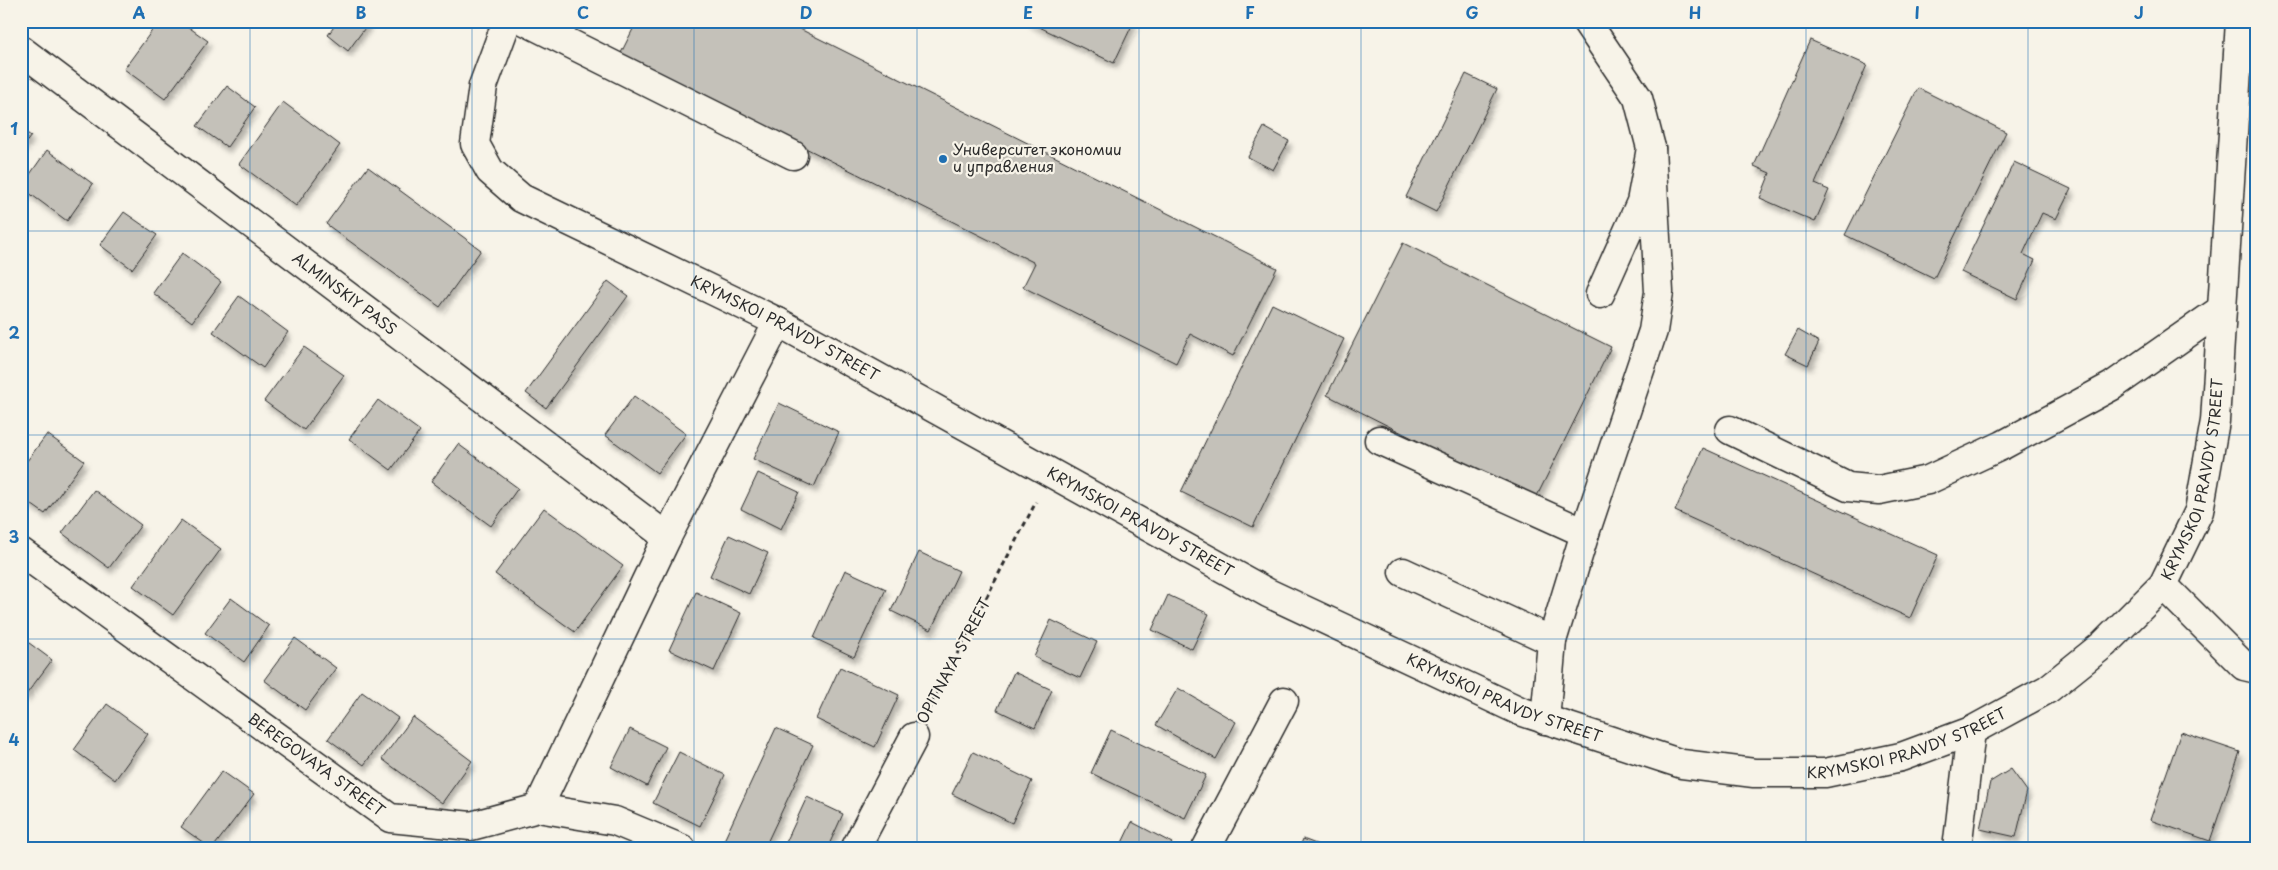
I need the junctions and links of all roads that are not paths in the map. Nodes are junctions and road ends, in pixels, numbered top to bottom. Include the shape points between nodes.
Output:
1 (507, 21) edge
2 (525, 21) edge
3 (1586, 21) edge
4 (2240, 21) edge
5 (21, 50) edge
6 (1651, 148) junction
7 (793, 155) dead end
8 (1600, 294) dead end
9 (2222, 309) junction
10 (778, 322) junction
11 (1730, 430) dead end
12 (1379, 440) dead end
13 (1585, 533) junction
14 (667, 537) junction
15 (21, 552) edge
16 (1403, 572) dead end
17 (2163, 585) junction
18 (1552, 641) junction
19 (2257, 669) edge
20 (1284, 701) dead end
21 (1545, 720) junction
22 (1971, 730) junction
23 (914, 736) road end
24 (538, 808) junction
25 (1955, 847) edge
26 (682, 849) edge
27 (855, 849) edge
28 (1206, 849) edge

1 - 10 street, KRYMSKOI PRAVDY STREET via 484,86 475,144 490,172 521,198
2 - 7 street
3 - 6 street via 1638,98
4 - 9 street, KRYMSKOI PRAVDY STREET
5 - 14 street, ALMINSKIY PASS
6 - 8 street via 1642,202
6 - 13 street via 1659,292 1653,331
9 - 11 street via 2112,386 2003,445 1928,480 1879,490 1848,487
9 - 17 street, KRYMSKOI PRAVDY STREET via 2215,421 2199,511
10 - 14 street
10 - 21 street, KRYMSKOI PRAVDY STREET via 1268,593
12 - 13 street
13 - 18 street
14 - 24 street
15 - 24 street, BEREGOVAYA STREET via 390,818 471,826
16 - 18 street
17 - 19 street via 2244,666
17 - 22 street, KRYMSKOI PRAVDY STREET via 2104,644 2048,689
18 - 21 street
20 - 28 street
21 - 22 street, KRYMSKOI PRAVDY STREET via 1682,764 1754,774 1825,773 1901,757
22 - 25 street
23 - 27 street, OPITNAYA STREET
24 - 26 street, BEREGOVAYA STREET via 615,821

